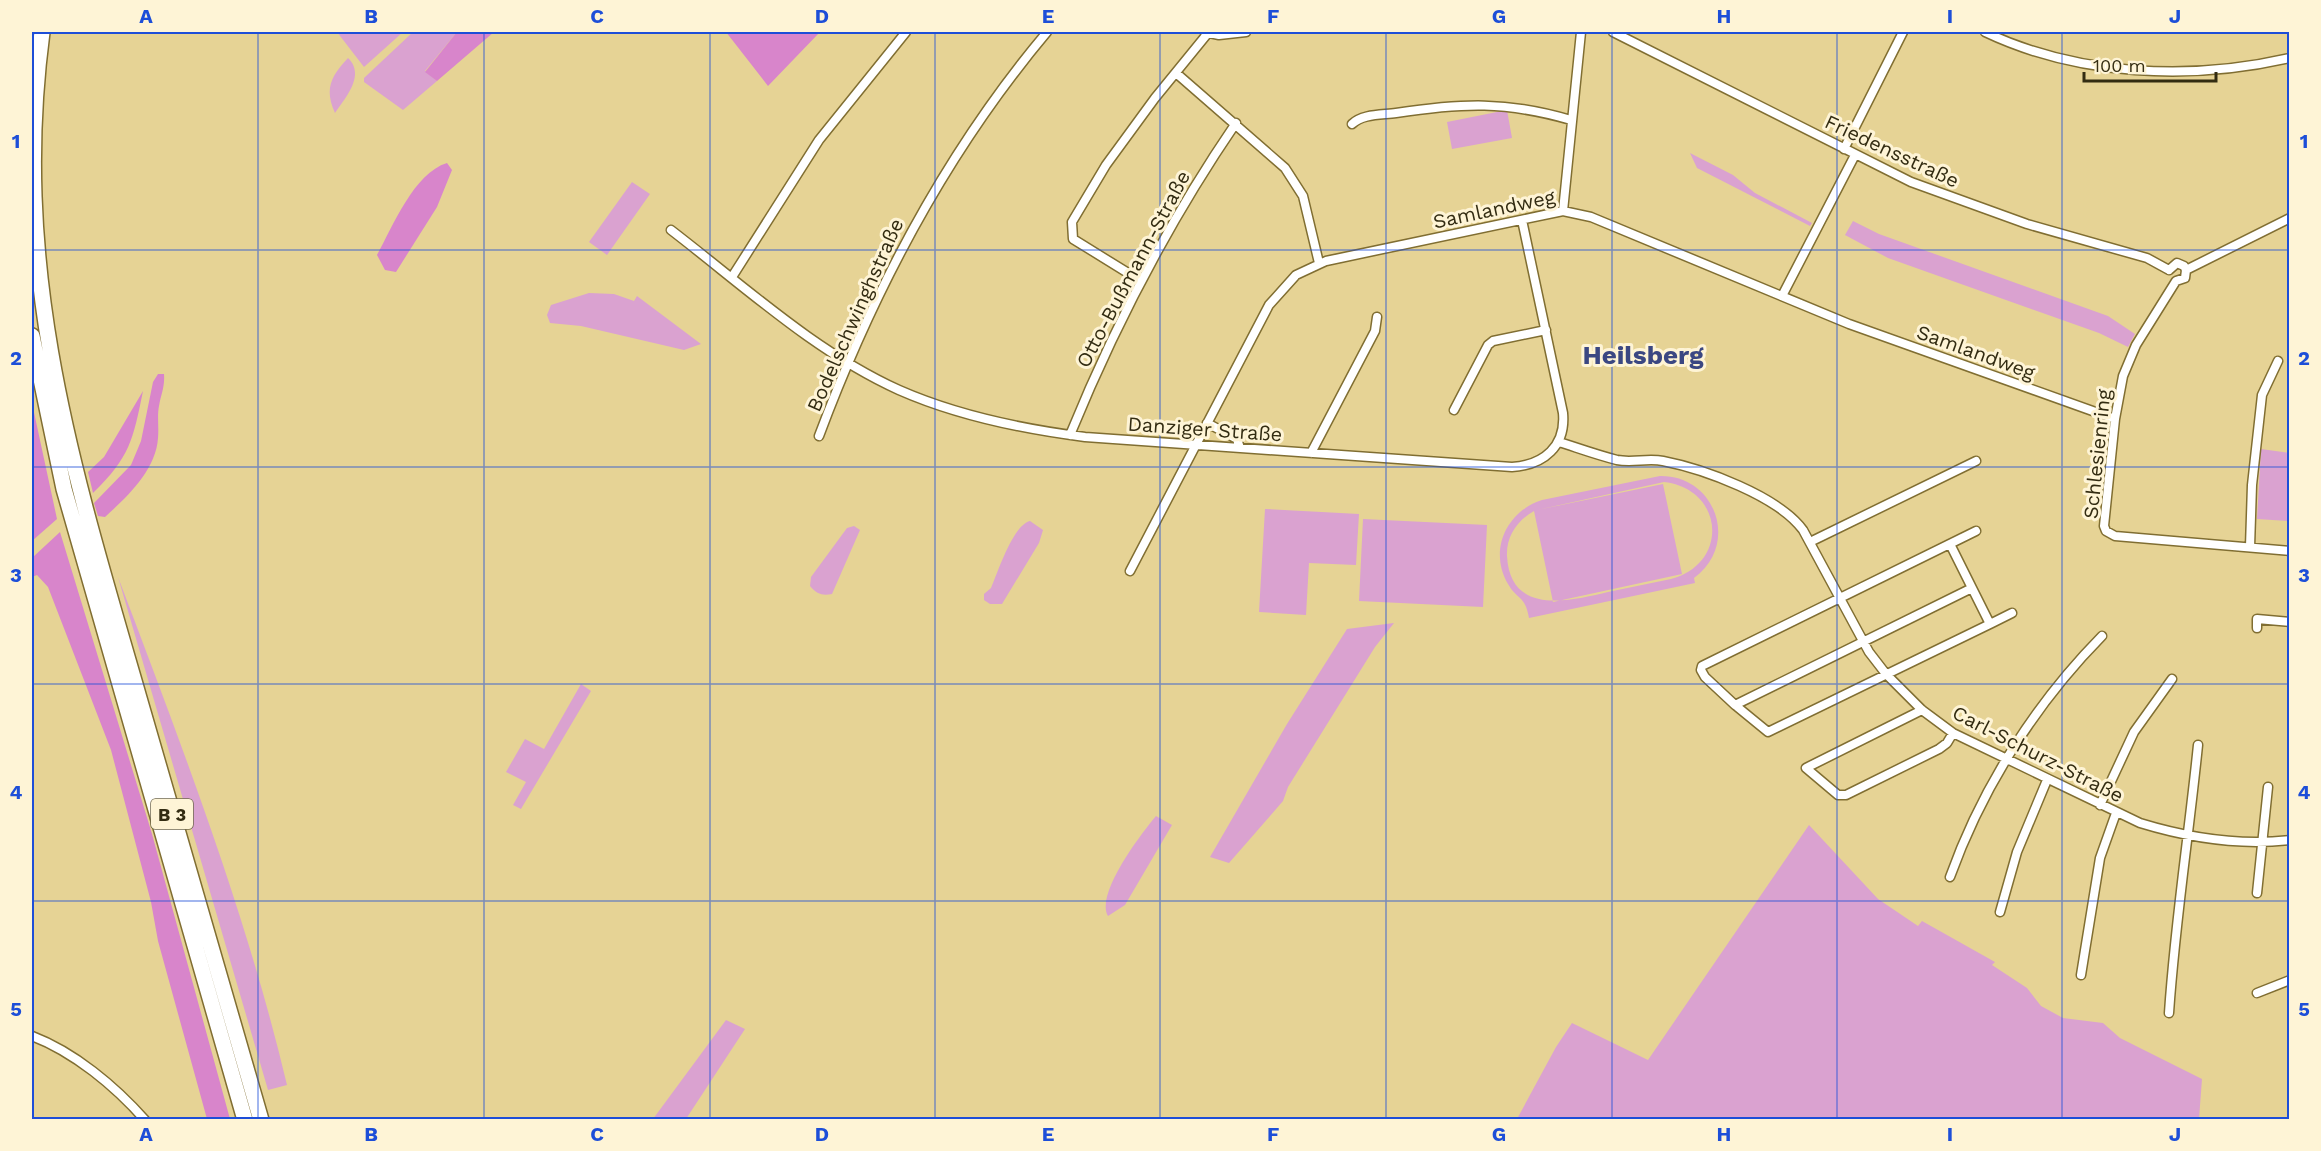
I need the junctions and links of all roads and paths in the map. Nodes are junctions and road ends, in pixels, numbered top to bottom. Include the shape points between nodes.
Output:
1 (42, 32) edge
2 (906, 32) edge
3 (1047, 32) edge
4 (1207, 32) edge
5 (1246, 32) edge
6 (1581, 32) edge
7 (1613, 32) edge
8 (1903, 32) edge
9 (1985, 32) edge
10 (2289, 58) edge
11 (1176, 73) junction
12 (1571, 120) junction
13 (1236, 123) junction
14 (1352, 124) dead end
15 (1844, 148) junction
16 (1855, 155) junction
17 (1563, 211) junction
18 (2289, 218) edge
19 (1522, 220) junction
20 (671, 230) dead end
21 (1318, 263) junction
22 (2169, 270) junction
23 (2186, 270) junction
24 (732, 277) junction
25 (1141, 281) junction
26 (2176, 281) junction
27 (1782, 296) junction
28 (1377, 317) dead end
29 (1546, 330) junction
30 (32, 336) edge
31 (2278, 361) dead end
32 (848, 362) junction
33 (1454, 410) dead end
34 (2115, 419) junction
35 (1208, 423) junction
36 (1070, 435) junction
37 (819, 436) dead end
38 (1559, 442) junction
39 (1196, 445) junction
40 (1240, 448) junction
41 (1311, 453) junction
42 (1976, 461) dead end
43 (76, 507) junction
44 (1976, 531) dead end
45 (1810, 542) junction
46 (1950, 544) junction
47 (2250, 547) junction
48 (2289, 551) edge
49 (1130, 572) dead end
50 (1972, 588) junction
51 (1839, 599) junction
52 (2012, 613) dead end
53 (2289, 622) edge
54 (1990, 624) junction
55 (2257, 628) dead end
56 (2102, 636) dead end
57 (1862, 641) junction
58 (1886, 675) junction
59 (2172, 679) dead end
60 (1735, 705) junction
61 (1922, 710) junction
62 (1953, 732) junction
63 (2198, 745) dead end
64 (2007, 760) junction
65 (2047, 780) junction
66 (2268, 788) dead end
67 (2100, 805) junction
68 (2116, 813) junction
69 (2189, 836) junction
70 (2289, 840) edge
71 (2262, 843) junction
72 (1950, 877) dead end
73 (2257, 893) dead end
74 (2000, 912) dead end
75 (2081, 975) dead end
76 (2289, 980) edge
77 (2257, 993) dead end
78 (2169, 1013) dead end
79 (32, 1036) edge
80 (145, 1119) edge
81 (245, 1119) edge
82 (261, 1119) edge

1 - 43 highway, B 3 via 33,142 38,281
2 - 24 street via 819,140
3 - 32 street, Bodelschwinghstraße via 937,185 900,249
4 - 5 street
4 - 11 street
6 - 12 street
7 - 15 street, Friedensstraße
8 - 15 street
9 - 10 street via 2061,58 2133,70 2202,71
11 - 13 street
11 - 25 street via 1106,165 1070,228 1078,243
12 - 14 street via 1526,108 1484,104 1358,118
12 - 17 street
13 - 21 street via 1276,158 1300,190
13 - 25 street, Otto-Bußmann-Straße via 1197,181
15 - 16 street, Friedensstraße
16 - 22 street, Friedensstraße via 1984,210 2147,258
16 - 27 street
17 - 19 street, Samlandweg
17 - 27 street, Samlandweg via 1591,217
18 - 23 street, Schlesienring
19 - 21 street, Samlandweg
19 - 29 street
20 - 24 street, Danziger Straße
21 - 35 street, Samlandweg via 1296,275 1276,296
22 - 23 street, Schlesienring via 2177,263
22 - 26 street via 2171,279
23 - 26 street, Schlesienring via 2185,278
24 - 32 street, Danziger Straße
25 - 36 street, Otto-Bußmann-Straße
26 - 34 street, Schlesienring via 2127,364
27 - 34 street, Samlandweg
28 - 41 street via 1375,331
29 - 33 street via 1496,339 1488,345
29 - 38 street via 1563,413
30 - 43 highway, B 3 via 50,434
31 - 47 street via 2262,394
32 - 36 street, Danziger Straße via 943,407
32 - 37 street, Bodelschwinghstraße
34 - 47 street, Schlesienring via 2106,531 2115,536
35 - 39 street, Samlandweg
35 - 40 street via 1237,439
36 - 39 street, Danziger Straße
38 - 41 street, Danziger Straße via 1536,462 1512,466
38 - 45 street, Carl-Schurz-Straße via 1625,461 1661,461 1726,482 1784,510
39 - 40 street, Danziger Straße
39 - 49 street, Samlandweg
40 - 41 street, Danziger Straße
42 - 45 street
43 - 81 highway, B 3
43 - 82 highway, B 3
44 - 46 street
45 - 51 street, Carl-Schurz-Straße
46 - 50 street
46 - 51 street
47 - 48 street, Schlesienring
50 - 54 street
50 - 57 street
51 - 57 street, Carl-Schurz-Straße
51 - 60 street via 1702,666 1705,677
52 - 54 street
53 - 55 street via 2258,619
54 - 58 street
56 - 64 street via 2044,703
57 - 58 street, Carl-Schurz-Straße
57 - 60 street
58 - 60 street via 1768,732
58 - 61 street, Carl-Schurz-Straße
59 - 67 street via 2134,732
61 - 62 street, Carl-Schurz-Straße
61 - 62 street via 1806,768 1835,793 1846,795 1939,748
62 - 64 street, Carl-Schurz-Straße
63 - 69 street
64 - 65 street, Carl-Schurz-Straße
64 - 72 street via 1979,806
65 - 67 street, Carl-Schurz-Straße
65 - 74 street via 2017,852
66 - 71 street
67 - 68 street, Carl-Schurz-Straße
68 - 69 street, Carl-Schurz-Straße
68 - 75 street via 2098,869
69 - 71 street, Carl-Schurz-Straße
69 - 78 street via 2176,916
70 - 71 street, Carl-Schurz-Straße
71 - 73 street
76 - 77 street
79 - 80 street via 80,1062

